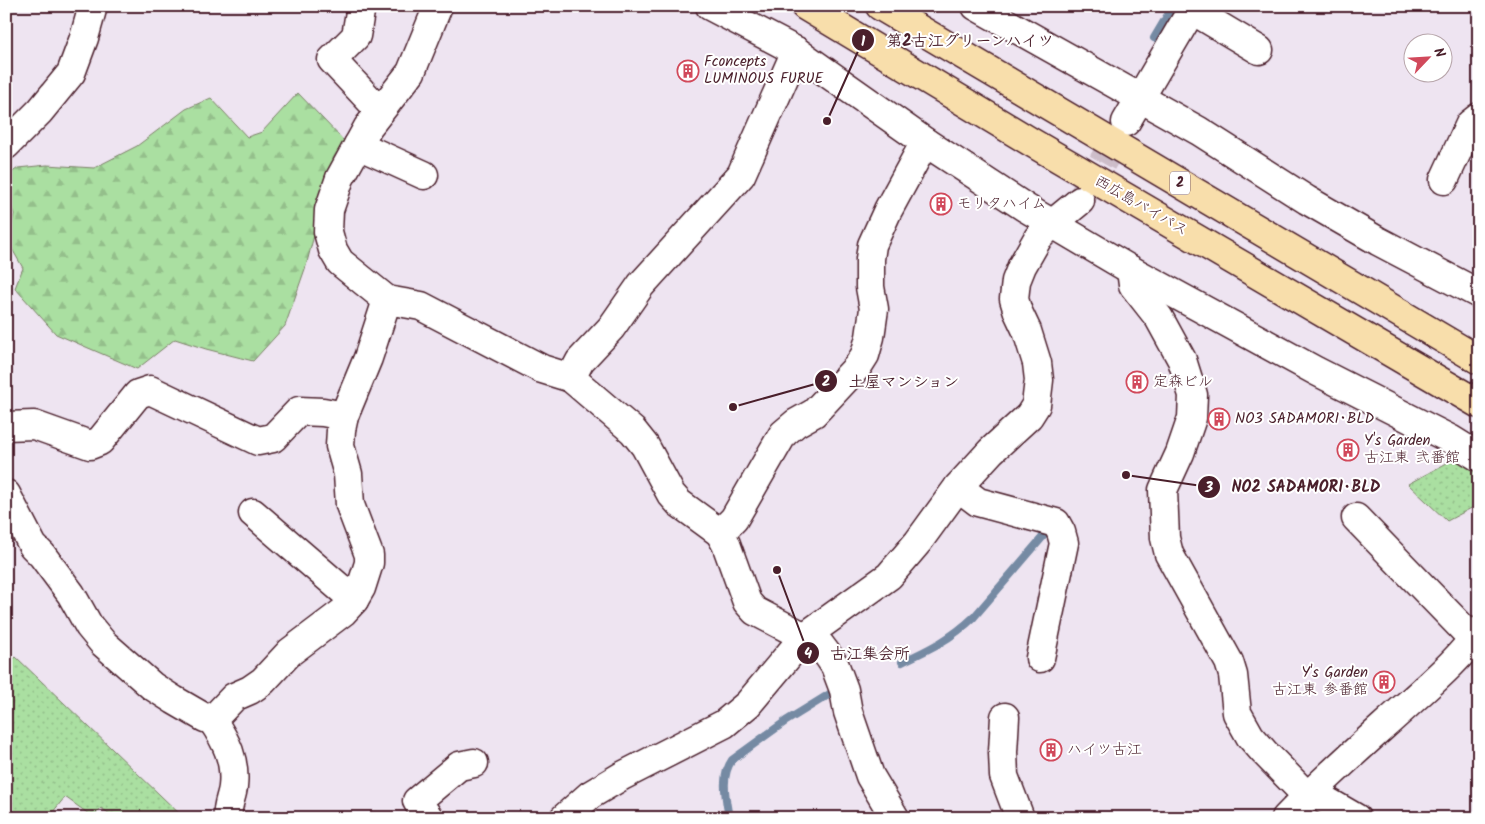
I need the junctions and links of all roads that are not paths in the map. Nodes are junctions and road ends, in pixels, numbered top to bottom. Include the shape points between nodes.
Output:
1 (93, 6) edge
2 (359, 6) edge
3 (438, 6) edge
4 (710, 6) edge
5 (805, 6) edge
6 (880, 6) edge
7 (976, 6) edge
8 (1193, 8) edge
9 (1259, 50) dead end
10 (796, 51) junction
11 (1140, 98) junction
12 (380, 111) junction
13 (1479, 116) edge
14 (1126, 122) tunnel mouth
15 (925, 142) junction
16 (6, 145) edge
17 (358, 145) junction
18 (424, 175) dead end
19 (1444, 180) dead end
20 (1080, 201) tunnel mouth
21 (1052, 224) junction
22 (1131, 270) junction
23 (1479, 294) edge
24 (388, 300) junction
25 (1479, 360) edge
26 (571, 378) junction
27 (1479, 404) edge
28 (344, 416) junction
29 (6, 426) edge
30 (1479, 457) edge
31 (958, 487) junction
32 (6, 494) edge
33 (253, 513) dead end
34 (1356, 518) dead end
35 (720, 534) junction
36 (354, 600) junction
37 (1476, 635) edge
38 (804, 637) junction
39 (1040, 658) dead end
40 (1005, 717) dead end
41 (212, 720) junction
42 (474, 763) dead end
43 (1309, 794) junction
44 (228, 818) edge
45 (429, 818) edge
46 (564, 818) edge
47 (895, 818) edge
48 (1020, 818) edge
49 (1286, 818) edge
50 (1356, 818) edge

1 - 16 street via 71,73
2 - 12 street via 356,36 332,60
3 - 12 street via 410,72
4 - 10 street
5 - 27 highway, 西広島バイパス
6 - 25 highway, 2
7 - 11 street
8 - 9 street
8 - 11 street
10 - 15 street
10 - 26 street via 741,175 641,285 611,328 580,361
11 - 14 street
11 - 23 street via 1199,131 1307,200
12 - 17 street
13 - 19 street via 1470,124
15 - 21 street
15 - 35 street via 872,245 870,286 874,309 865,355 814,413 783,434 734,519
17 - 18 street
17 - 24 street via 340,178 329,210 328,232 340,262
20 - 21 street
21 - 22 street
21 - 31 street via 1038,238 1022,266 1014,299 1036,363 1036,405 1029,416
22 - 30 street
22 - 43 street via 1132,285 1159,318 1182,360 1193,395 1192,418 1163,467 1163,490 1156,513 1168,554 1229,662 1237,713 1254,741
24 - 26 street via 421,306 542,369
24 - 28 street
26 - 35 street via 633,432 645,446 671,494
28 - 29 street via 300,411 273,438 258,441 150,390 138,394 100,441 90,445 34,425
28 - 36 street via 340,446 348,474 350,505 369,563
31 - 38 street via 889,576
31 - 39 street via 978,502 1056,523 1061,532 1064,543
32 - 41 street via 33,546 71,594 103,643 152,686
33 - 36 street
34 - 37 street
35 - 38 street via 748,602 755,611
36 - 41 street via 290,652 263,681 234,696
37 - 43 street via 1438,677
38 - 46 street via 748,704 724,724 598,790
38 - 47 street via 820,645 830,656 844,690 848,712 870,776
40 - 48 street via 1004,776
41 - 44 street via 229,748 232,764 233,786
42 - 45 street via 459,766 417,801
43 - 49 street
43 - 50 street

